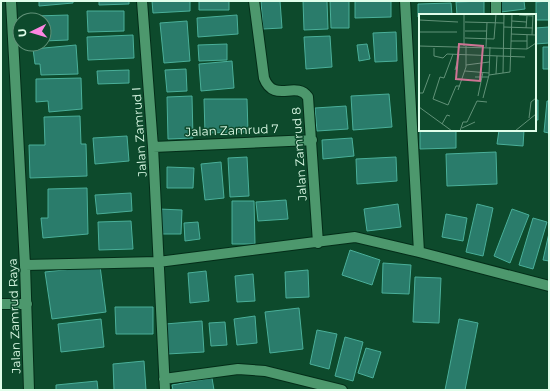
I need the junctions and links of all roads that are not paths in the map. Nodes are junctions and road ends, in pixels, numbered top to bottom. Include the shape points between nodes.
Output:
1 (11, 1) edge
2 (142, 1) edge
3 (254, 1) edge
4 (405, 1) edge
5 (496, 1) edge
6 (496, 14) edge
7 (312, 140) junction
8 (154, 147) junction
9 (318, 243) junction
10 (419, 252) junction
11 (158, 262) junction
12 (25, 265) junction
13 (549, 286) edge
14 (1, 304) edge
15 (27, 304) junction
16 (164, 379) junction
17 (29, 390) edge
18 (165, 390) edge
19 (342, 390) edge

1 - 12 street, Jalan Zamrud Raya
2 - 8 street, Jalan Zamrud I
3 - 7 street, Jalan Zamrud 8 via 264,78 267,85 274,90 297,91 306,95
4 - 10 street
5 - 6 street
7 - 8 street, Jalan Zamrud 7
7 - 9 street, Jalan Zamrud 8
8 - 11 street, Jalan Zamrud I
9 - 10 street via 355,237
9 - 11 street
10 - 13 street
11 - 12 street
11 - 16 street, Jalan Zamrud I
12 - 15 street, Jalan Zamrud Raya
14 - 15 street
15 - 17 street, Jalan Zamrud Raya
16 - 18 street, Jalan Zamrud I
16 - 19 street via 238,369 264,371

